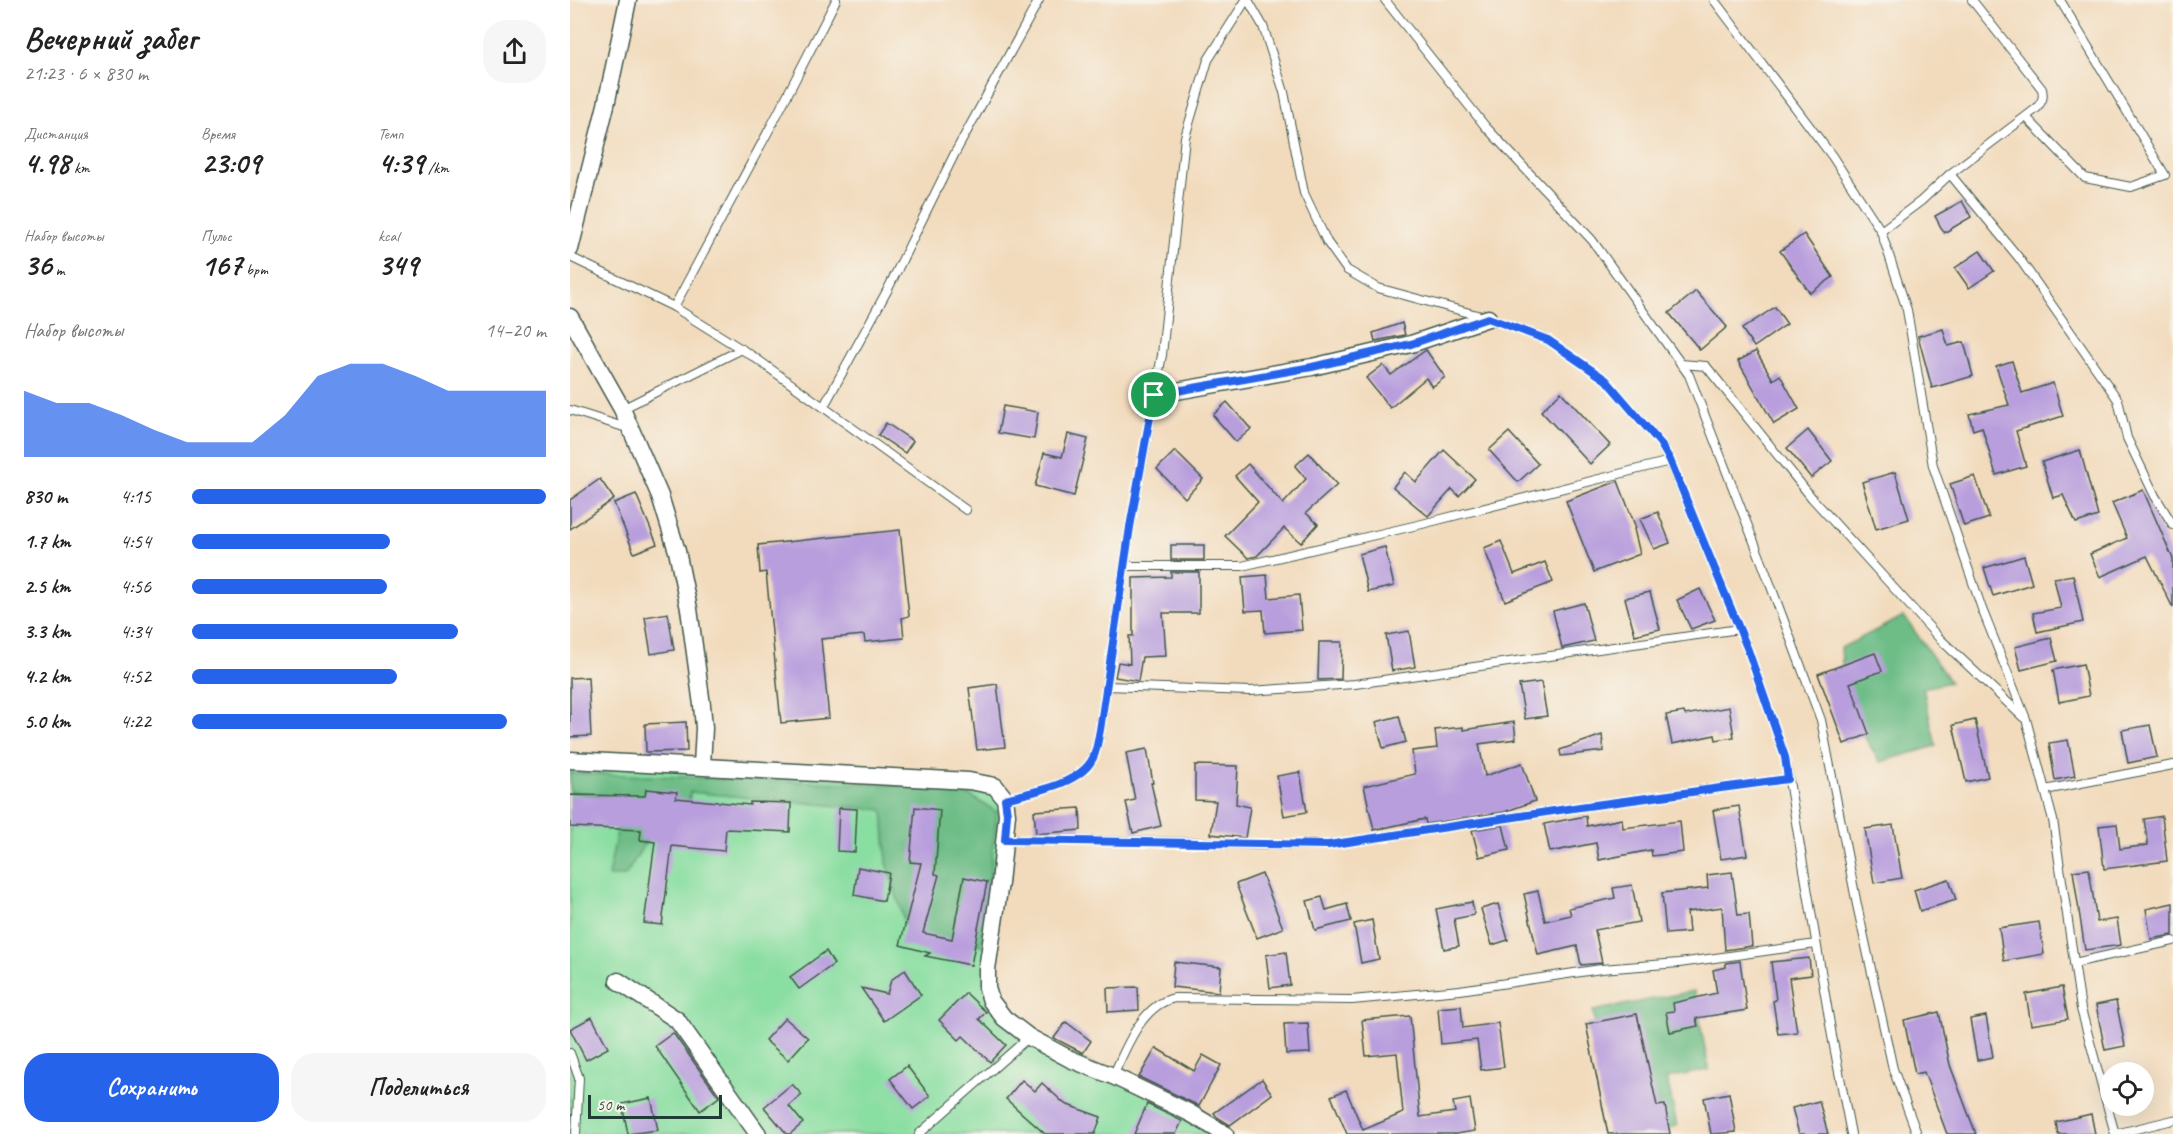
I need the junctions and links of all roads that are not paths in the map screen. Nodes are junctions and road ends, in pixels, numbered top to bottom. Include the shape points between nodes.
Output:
1 (628, 0) edge
2 (836, 0) edge
3 (1039, 0) edge
4 (1247, 0) edge
5 (1386, 0) edge
6 (1714, 0) edge
7 (1972, 0) edge
8 (2060, 0) edge
9 (2026, 117) junction
10 (2169, 173) edge
11 (1950, 174) junction
12 (1881, 231) junction
13 (570, 249) edge
14 (570, 257) edge
15 (674, 308) junction
16 (570, 317) edge
17 (1488, 318) junction
18 (742, 349) junction
19 (1681, 364) junction
20 (1154, 395) junction
21 (824, 406) junction
22 (622, 409) junction
23 (570, 410) edge
24 (630, 430) junction
25 (1670, 460) junction
26 (966, 510) dead end
27 (2173, 525) edge
28 (1124, 566) junction
29 (1739, 629) junction
30 (1106, 686) junction
31 (2026, 719) junction
32 (570, 760) edge
33 (2173, 765) edge
34 (702, 766) junction
35 (1788, 779) junction
36 (2044, 790) junction
37 (1005, 799) junction
38 (1005, 840) junction
39 (2173, 941) edge
40 (1816, 944) junction
41 (2074, 963) junction
42 (618, 981) dead end
43 (1029, 1037) junction
44 (570, 1053) edge
45 (1113, 1076) junction
46 (2173, 1120) edge
47 (576, 1134) edge
48 (758, 1134) edge
49 (919, 1134) edge
50 (1225, 1134) edge
51 (1851, 1134) edge
52 (1917, 1134) edge

1 - 13 street
2 - 15 lane
3 - 21 lane
4 - 17 lane via 1263,26 1284,92 1304,193 1327,242 1347,270 1378,288
4 - 20 lane via 1208,60 1185,137 1162,355
5 - 19 lane via 1485,126 1592,240
6 - 12 lane via 1832,156
7 - 9 lane via 2042,89 2042,102
8 - 10 lane
9 - 10 lane via 2085,178 2131,187
9 - 11 lane
11 - 12 lane
11 - 27 lane via 2019,258 2118,400 2127,438
12 - 31 lane via 1907,310 1933,466 1982,609
14 - 15 lane
15 - 18 lane
16 - 22 street
17 - 20 street via 1367,355
17 - 25 lane via 1548,340 1606,380
18 - 21 lane
18 - 22 lane
19 - 31 lane via 1706,366 1812,498 1940,639
19 - 52 lane via 1689,375 1821,720 1893,1069
20 - 28 lane
21 - 26 lane
22 - 24 street
23 - 24 lane
24 - 34 street via 660,496 677,551 689,609 704,728
25 - 28 lane via 1242,566
25 - 29 lane
28 - 30 lane
29 - 30 lane via 1355,684 1250,691
29 - 35 lane via 1785,757
30 - 37 lane via 1094,757 1085,769 1072,778
31 - 36 lane
32 - 34 street
33 - 36 lane
34 - 37 street via 969,781 994,786
35 - 38 lane via 1328,845
35 - 40 lane
36 - 41 lane via 2053,820
37 - 38 street
38 - 43 street via 987,988 1004,1018
39 - 41 lane
40 - 45 lane via 1460,990 1352,1000 1175,998 1165,1000 1147,1015
40 - 51 lane
41 - 46 lane via 2081,1009 2115,1134
42 - 48 street via 677,1020
43 - 45 street
43 - 49 lane
44 - 47 lane via 579,1078
45 - 50 street

